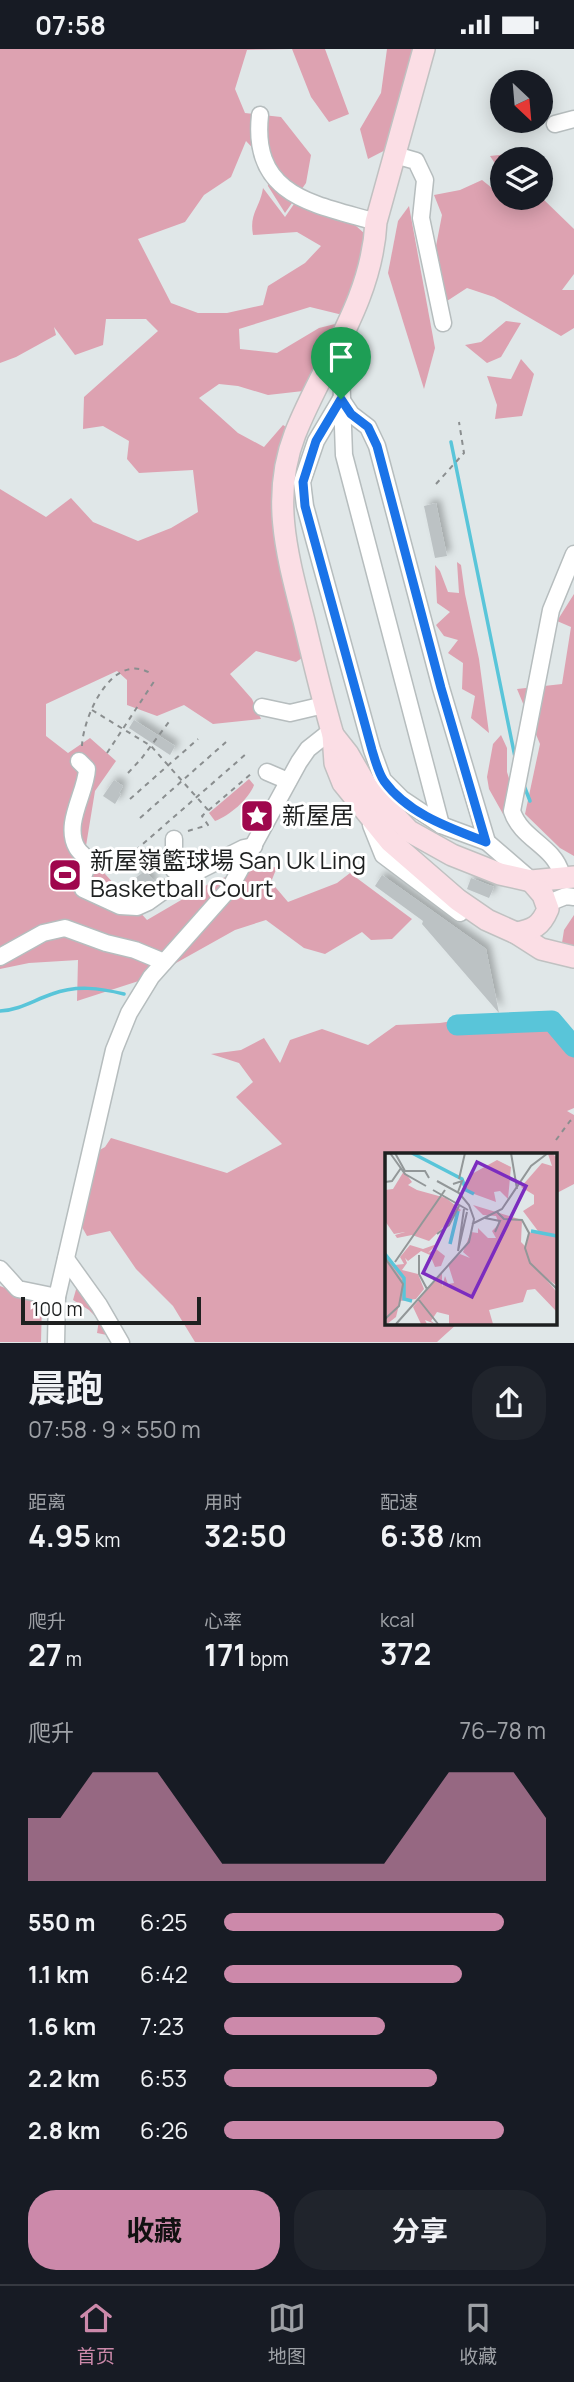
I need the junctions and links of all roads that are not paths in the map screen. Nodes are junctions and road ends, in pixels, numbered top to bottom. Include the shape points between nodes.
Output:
1 (424, 49) edge
2 (260, 115) dead end
3 (574, 119) edge
4 (555, 124) dead end
5 (395, 155) junction
6 (376, 222) junction
7 (443, 323) dead end
8 (347, 329) junction
9 (341, 399) junction
10 (574, 554) edge
11 (324, 705) junction
12 (262, 707) dead end
13 (332, 732) junction
14 (80, 763) road end
15 (258, 773) road end
16 (288, 781) junction
17 (367, 815) junction
18 (441, 825) junction
19 (174, 839) road end
20 (486, 842) junction
21 (254, 846) junction
22 (184, 877) junction
23 (565, 878) edge
24 (531, 881) junction
25 (574, 897) edge
26 (546, 904) junction
27 (516, 933) junction
28 (541, 949) junction
29 (0, 957) edge
30 (574, 957) edge
31 (164, 962) junction
32 (66, 1259) junction
33 (0, 1269) edge
34 (57, 1297) junction
35 (56, 1342) edge
36 (121, 1342) edge

1 - 5 main road
2 - 6 street via 257,136 272,177 288,191 320,205
3 - 4 street
5 - 6 main road
5 - 7 street via 416,161 425,180 421,218
6 - 8 main road via 369,268
8 - 9 street
8 - 11 main road via 295,434 281,494 285,544
9 - 18 street via 344,455
9 - 18 street via 316,441 303,482 305,506 383,779 402,799
9 - 20 street via 368,427 377,446
10 - 23 street via 551,610 512,811 529,837 558,861
11 - 12 street via 290,713
11 - 13 main road
13 - 16 street via 309,749
13 - 17 main road via 335,763 343,783
13 - 24 main road via 368,787 409,831 452,855
14 - 22 street via 87,769 87,779 74,828 77,849 89,861 81,881 83,889 120,907 137,907
15 - 16 street
16 - 21 street
17 - 27 main road via 458,900
17 - 28 street via 383,855 418,882 476,925
18 - 20 street
19 - 22 street via 174,870
20 - 24 street
21 - 22 street
21 - 31 street via 230,888
23 - 24 main road
24 - 26 main road
25 - 26 street
26 - 27 main road via 543,921 533,930
27 - 28 main road
28 - 30 main road
29 - 31 street via 43,933 65,928
31 - 32 street via 129,1013 114,1050
32 - 34 street
32 - 36 street
33 - 34 street via 18,1289
34 - 35 street

